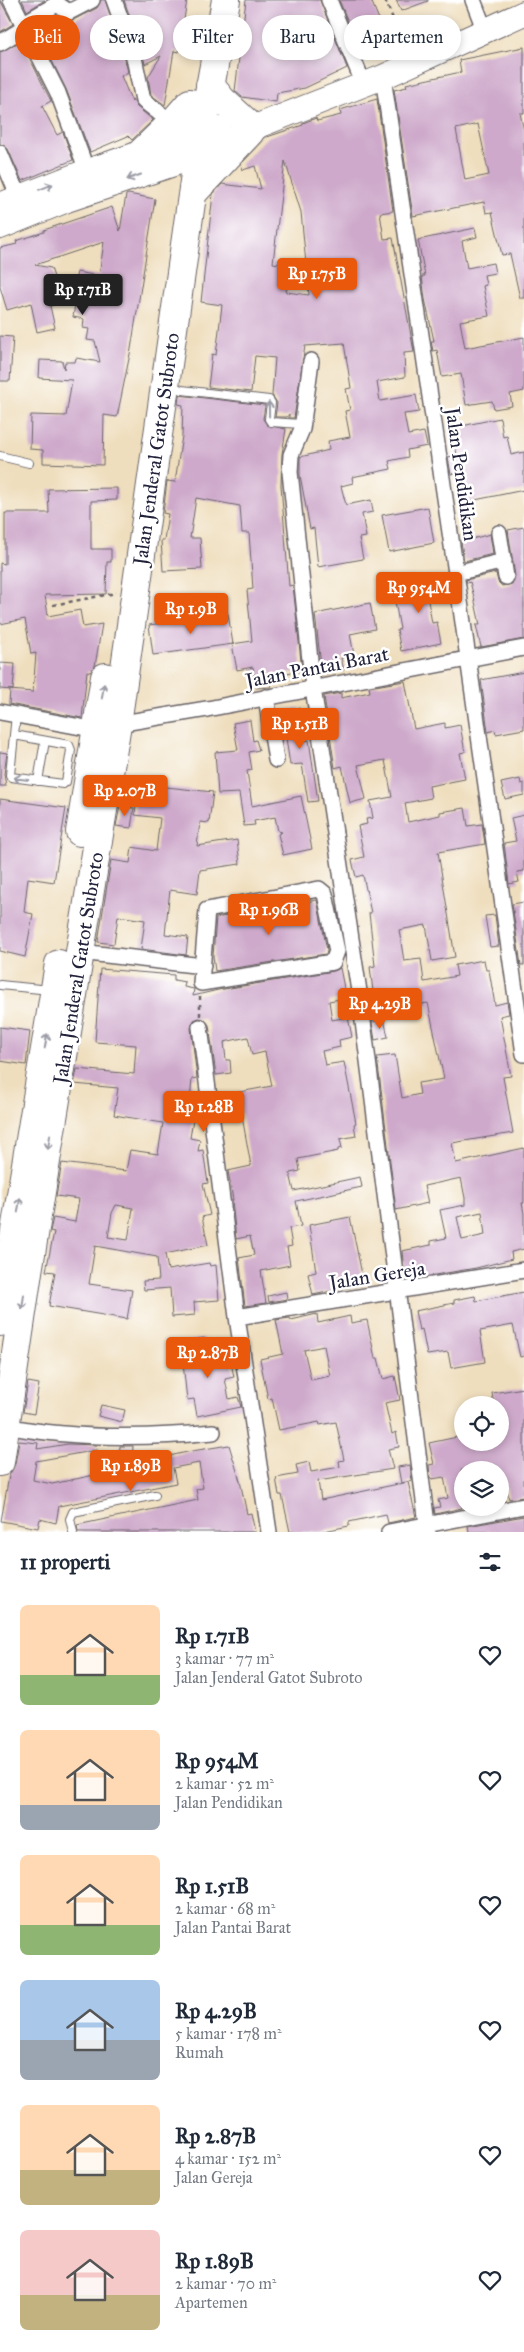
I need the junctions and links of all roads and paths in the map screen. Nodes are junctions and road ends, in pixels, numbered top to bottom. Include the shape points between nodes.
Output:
1 (10, 0) edge
2 (92, 0) edge
3 (114, 0) edge
4 (209, 0) edge
5 (226, 0) edge
6 (329, 0) edge
7 (385, 0) edge
8 (473, 0) edge
9 (524, 13) edge
10 (19, 15) edge
11 (40, 15) edge
12 (485, 31) junction
13 (15, 32) edge
14 (0, 43) edge
15 (42, 60) edge
16 (412, 64) junction
17 (374, 81) junction
18 (210, 85) junction
19 (252, 127) junction
20 (187, 142) junction
21 (0, 153) edge
22 (139, 155) joint
23 (87, 171) junction
24 (192, 194) junction
25 (9, 201) edge
26 (0, 227) edge
27 (311, 361) dead end
28 (164, 384) junction
29 (306, 402) junction
30 (0, 456) edge
31 (29, 463) dead end
32 (499, 533) dead end
33 (504, 562) junction
34 (456, 573) junction
35 (506, 577) dead end
36 (117, 593) junction
37 (53, 605) dead end
38 (524, 648) edge
39 (118, 655) junction
40 (467, 659) junction
41 (313, 688) junction
42 (266, 697) junction
43 (0, 712) edge
44 (16, 716) junction
45 (107, 727) junction
46 (14, 735) junction
47 (45, 741) junction
48 (276, 760) dead end
49 (38, 781) junction
50 (80, 952) junction
51 (203, 966) junction
52 (201, 983) junction
53 (0, 984) edge
54 (54, 991) junction
55 (520, 1003) edge
56 (200, 1027) joint
57 (524, 1054) edge
58 (47, 1091) junction
59 (524, 1270) edge
60 (396, 1292) junction
61 (0, 1317) edge
62 (236, 1317) junction
63 (0, 1322) edge
64 (3, 1426) edge
65 (213, 1432) dead end
66 (0, 1462) edge
67 (155, 1495) dead end
68 (524, 1506) edge
69 (428, 1528) edge
70 (72, 1532) edge
71 (269, 1532) edge
72 (389, 1532) edge

1 - 10 street
2 - 11 street via 67,12 57,4
3 - 20 street via 133,53 143,100
4 - 20 highway via 190,102
5 - 18 highway, Jalan Jenderal Gatot Subroto
6 - 17 street, Jalan Pendidikan
7 - 16 path
8 - 12 street
9 - 12 main road
12 - 16 main road
13 - 14 street
15 - 23 street
16 - 17 main road
17 - 19 main road
17 - 34 street, Jalan Pendidikan
18 - 19 highway
18 - 20 highway, Jalan Jenderal Gatot Subroto
19 - 20 main road
19 - 24 highway
20 - 22 highway
20 - 24 highway, Jalan Jenderal Gatot Subroto
20 -> 26 main road via 67,200
20 - 36 highway, Jalan Jenderal Gatot Subroto
21 - 25 street
22 - 23 main road
25 -> 23 main road
24 - 28 highway, Jalan Jenderal Gatot Subroto
27 - 29 street
29 -> 28 lane via 301,424 271,422 269,400 182,390
28 - 39 highway, Jalan Jenderal Gatot Subroto
29 - 41 street via 302,429 291,455 290,472
30 - 31 lane
32 - 33 street
33 - 34 street
33 - 35 street
34 - 40 street, Jalan Pendidikan
36 - 37 path
36 - 39 highway, Jalan Jenderal Gatot Subroto
38 - 40 street, Jalan Pantai Barat
39 - 45 highway, Jalan Jenderal Gatot Subroto
40 - 41 street, Jalan Pantai Barat
40 - 55 street, Jalan Pendidikan
41 - 42 street, Jalan Pantai Barat
41 - 60 street via 360,998
42 - 45 street, Jalan Pantai Barat
42 - 48 street
43 - 44 street
44 - 45 street
44 - 46 lane
45 - 50 highway, Jalan Jenderal Gatot Subroto
45 - 54 highway, Jalan Jenderal Gatot Subroto
46 - 47 lane
49 -> 46 lane via 10,777
47 - 49 lane
47 - 49 lane via 71,747 66,782
50 - 51 street
50 - 58 highway, Jalan Jenderal Gatot Subroto
51 - 52 street
51 - 52 street via 206,914 210,908 319,889 326,894 337,951 333,962
52 - 56 path
53 - 54 lane
58 -> 54 highway, Jalan Jenderal Gatot Subroto
55 - 57 street, Jalan Pendidikan
56 - 62 street
61 -> 58 highway, Jalan Jenderal Gatot Subroto via 10,1236
58 -> 64 highway, Jalan Jenderal Gatot Subroto via 28,1272
59 - 60 street, Jalan Gereja
60 - 62 street, Jalan Gereja
60 - 69 street
61 - 63 highway, Jalan Jenderal Gatot Subroto
62 - 71 street
64 - 65 street via 55,1434 150,1438
64 - 66 highway, Jalan Jenderal Gatot Subroto
67 - 70 lane via 73,1512 70,1519
68 - 69 street
69 - 72 street

